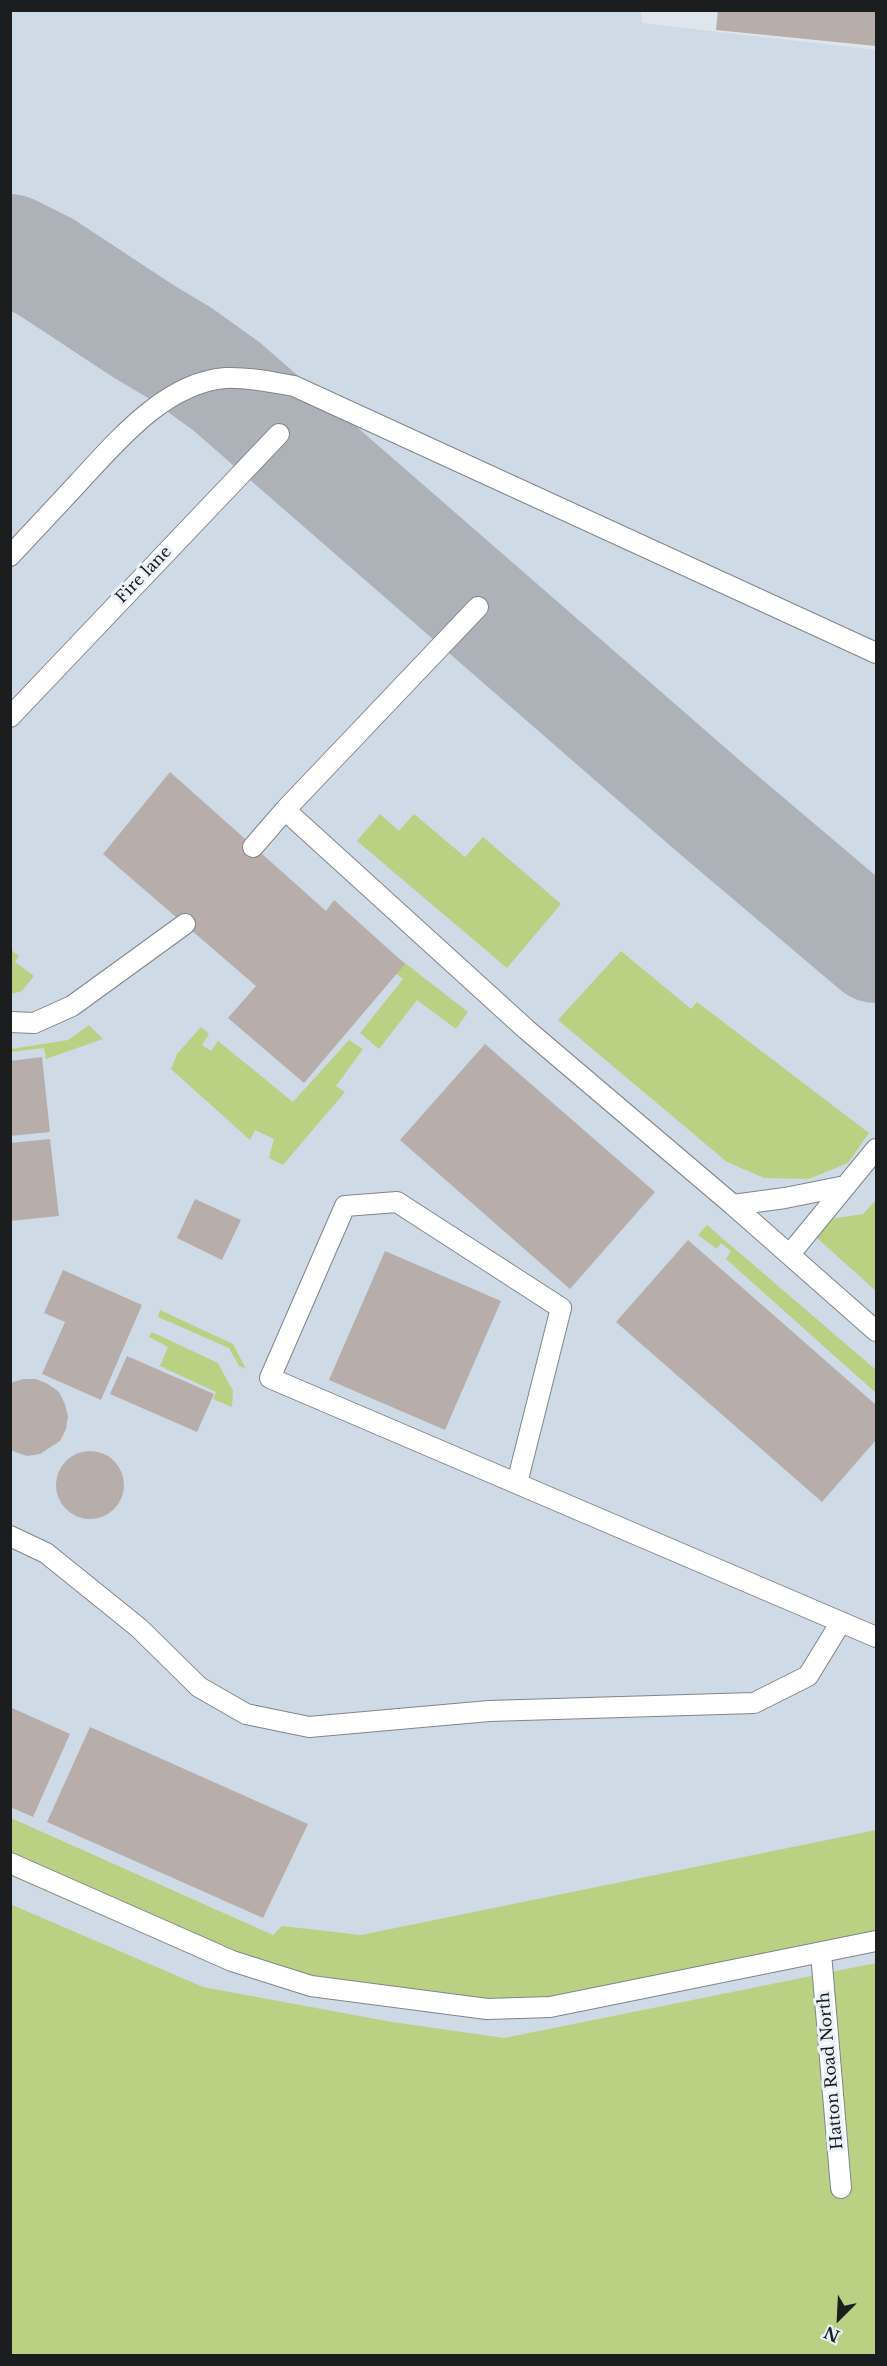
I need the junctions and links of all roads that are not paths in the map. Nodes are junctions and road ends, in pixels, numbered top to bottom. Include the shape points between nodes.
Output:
1 (279, 434) dead end
2 (10, 556) edge
3 (478, 607) dead end
4 (876, 653) edge
5 (10, 717) edge
6 (285, 810) junction
7 (253, 847) dead end
8 (185, 924) dead end
9 (10, 1022) edge
10 (876, 1149) edge
11 (845, 1186) junction
12 (733, 1205) junction
13 (790, 1254) junction
14 (876, 1331) edge
15 (518, 1483) junction
16 (10, 1536) edge
17 (841, 1622) junction
18 (876, 1637) edge
19 (10, 1863) edge
20 (876, 1941) edge
21 (821, 1953) junction
22 (842, 2188) dead end

1 - 5 lane, Fire lane
2 - 4 lane via 125,432 163,402 200,384 225,378 253,379 294,386
3 - 6 lane
6 - 7 lane
6 - 12 lane via 527,1030
8 - 9 lane via 72,1006 34,1023
10 - 11 lane
11 - 12 lane
11 - 13 lane
12 - 13 lane
13 - 14 lane
15 - 15 lane via 270,1378 345,1206 397,1202 561,1308
15 - 17 lane
16 - 17 lane via 46,1553 138,1628 199,1688 246,1714 309,1727 489,1711 754,1703 808,1676
17 - 18 lane
19 - 21 lane via 232,1961 311,1986 487,2009 550,2007
20 - 21 lane
21 - 22 lane, Hatton Road North

